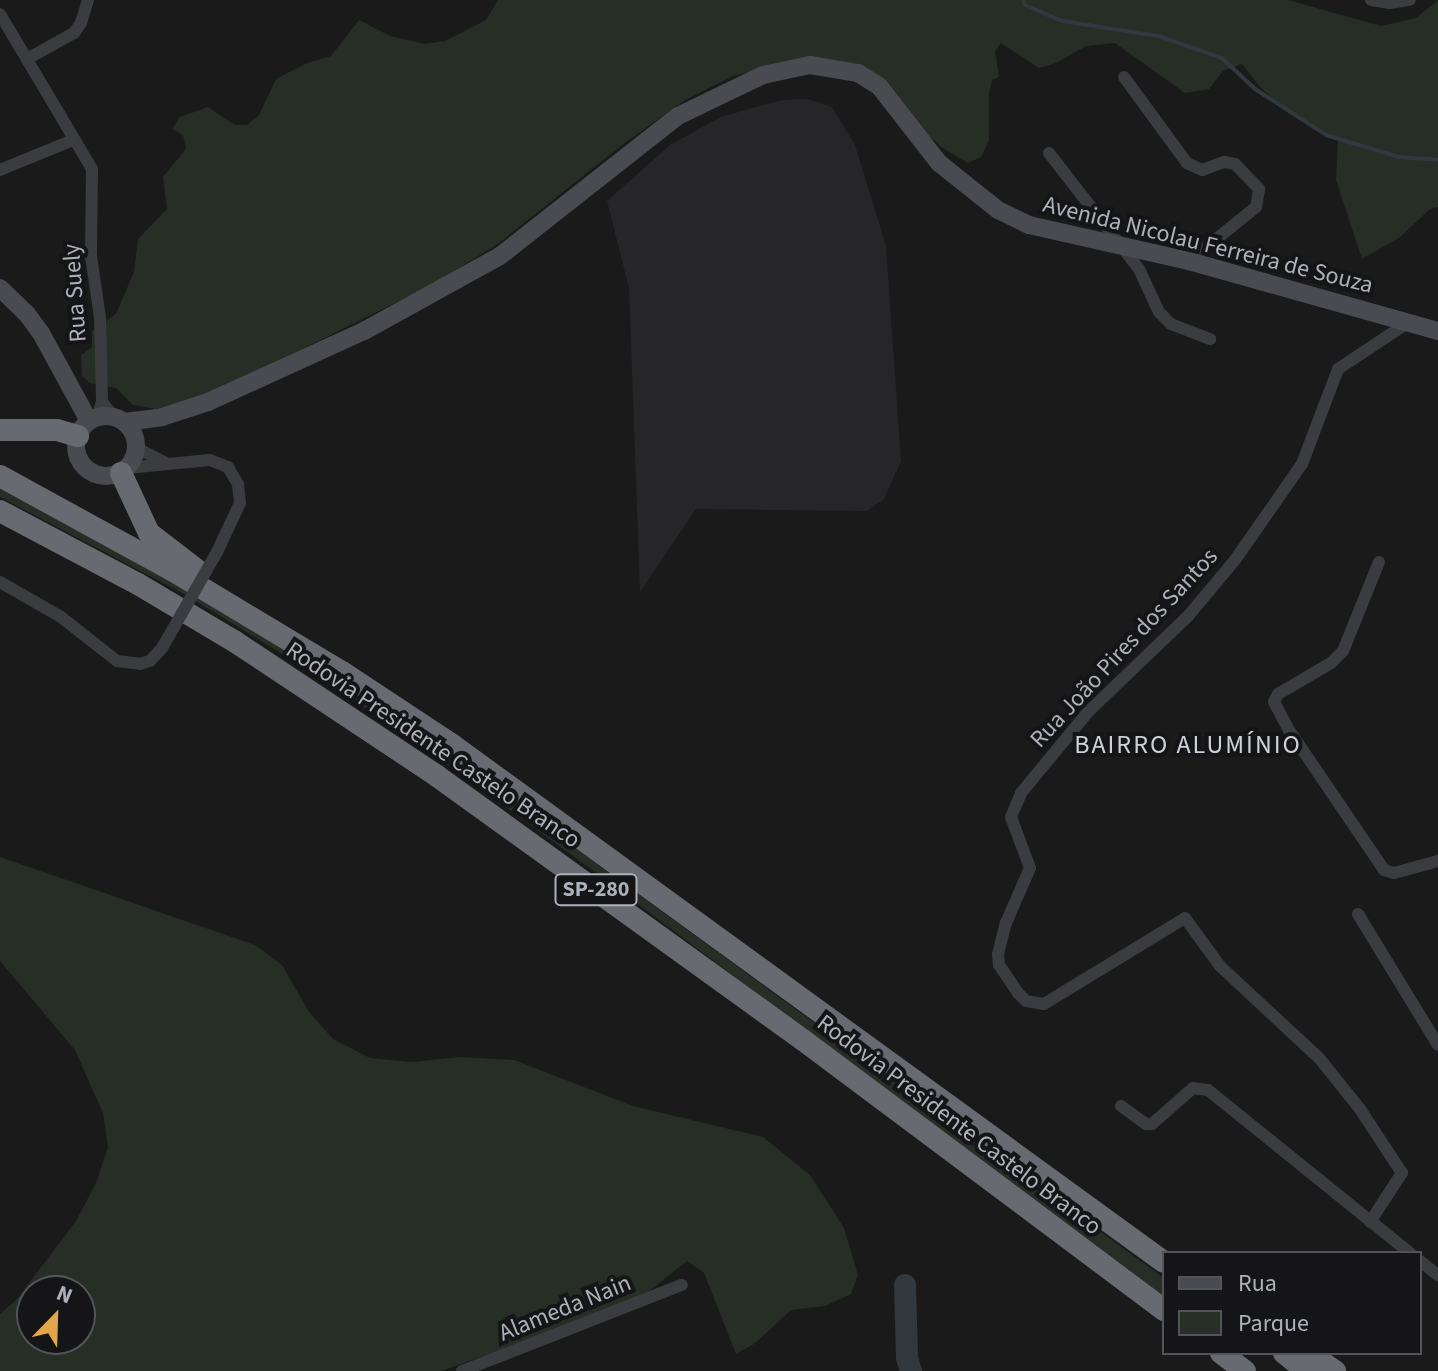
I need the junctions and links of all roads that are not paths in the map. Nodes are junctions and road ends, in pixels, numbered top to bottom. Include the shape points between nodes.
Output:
1 (88, 0) edge
2 (1371, 0) edge
3 (1410, 0) edge
4 (0, 14) edge
5 (27, 59) junction
6 (1124, 77) dead end
7 (73, 140) junction
8 (1049, 153) dead end
9 (0, 170) edge
10 (1120, 246) junction
11 (1189, 261) junction
12 (0, 288) edge
13 (1409, 322) junction
14 (1438, 331) edge
15 (1210, 339) dead end
16 (162, 417) junction
17 (101, 419) junction
18 (0, 430) edge
19 (136, 447) junction
20 (168, 464) junction
21 (124, 470) junction
22 (0, 476) edge
23 (0, 511) edge
24 (1379, 562) dead end
25 (0, 582) edge
26 (342, 672) junction
27 (1438, 861) edge
28 (1358, 914) dead end
29 (1438, 1045) edge
30 (1121, 1106) dead end
31 (1370, 1222) junction
32 (1407, 1251) edge
33 (1162, 1259) edge
34 (1422, 1263) edge
35 (1438, 1275) edge
36 (682, 1285) dead end
37 (1162, 1309) edge
38 (1224, 1355) edge
39 (1286, 1355) edge
40 (1312, 1355) edge
41 (462, 1371) edge
42 (1245, 1371) edge
43 (1306, 1371) edge
44 (1335, 1371) edge

1 - 5 street via 74,33
2 - 3 street
4 - 5 street, Rua Suely
5 - 7 street, Rua Suely
6 - 11 street via 1194,169 1229,162 1259,189 1259,200
7 - 9 street
7 - 17 street, Rua Suely via 92,169 91,256 100,318
8 - 10 street
10 - 11 street, Avenida Nicolau Ferreira de Souza
10 - 15 street via 1139,269 1159,312 1171,324
10 - 16 street, Avenida Nicolau Ferreira de Souza via 1029,225 998,210 939,163 879,86 858,73 810,65 763,75 678,116 533,232 438,292 288,367
11 - 13 street, Avenida Nicolau Ferreira de Souza
12 - 17 street via 27,314
13 - 14 street, Avenida Nicolau Ferreira de Souza
13 - 31 street, Rua João Pires dos Santos via 1338,369 1302,464 1235,560 1189,615 1088,712 1016,804 1013,827 1030,868 998,954 1006,979 1026,1001 1044,1004 1185,918 1220,966 1319,1058 1402,1173
16 - 17 street, Avenida Nicolau Ferreira de Souza
16 - 19 street, Avenida Nicolau Ferreira de Souza
17 - 18 highway via 57,430
17 - 19 street
17 - 21 street via 77,454 86,469 103,476
19 - 20 street
19 - 21 street
20 - 21 street
20 - 25 street, bridge via 210,460 228,467 238,484 240,503 217,552 150,661 117,661 61,617
21 - 26 highway via 149,533
22 - 26 highway, Rodovia Presidente Castelo Branco / SP-280
23 - 37 highway, Rodovia Presidente Castelo Branco / SP-280 via 234,641 476,803
24 - 27 street via 1343,651 1278,694 1274,702 1384,870 1394,873
26 - 33 highway, Rodovia Presidente Castelo Branco / SP-280 via 451,744
28 - 29 street
30 - 31 street via 1152,1124 1193,1088 1208,1090
31 - 32 street
34 - 35 street
36 - 41 street, Alameda Nain
38 - 42 highway
39 - 43 highway
40 - 44 highway

